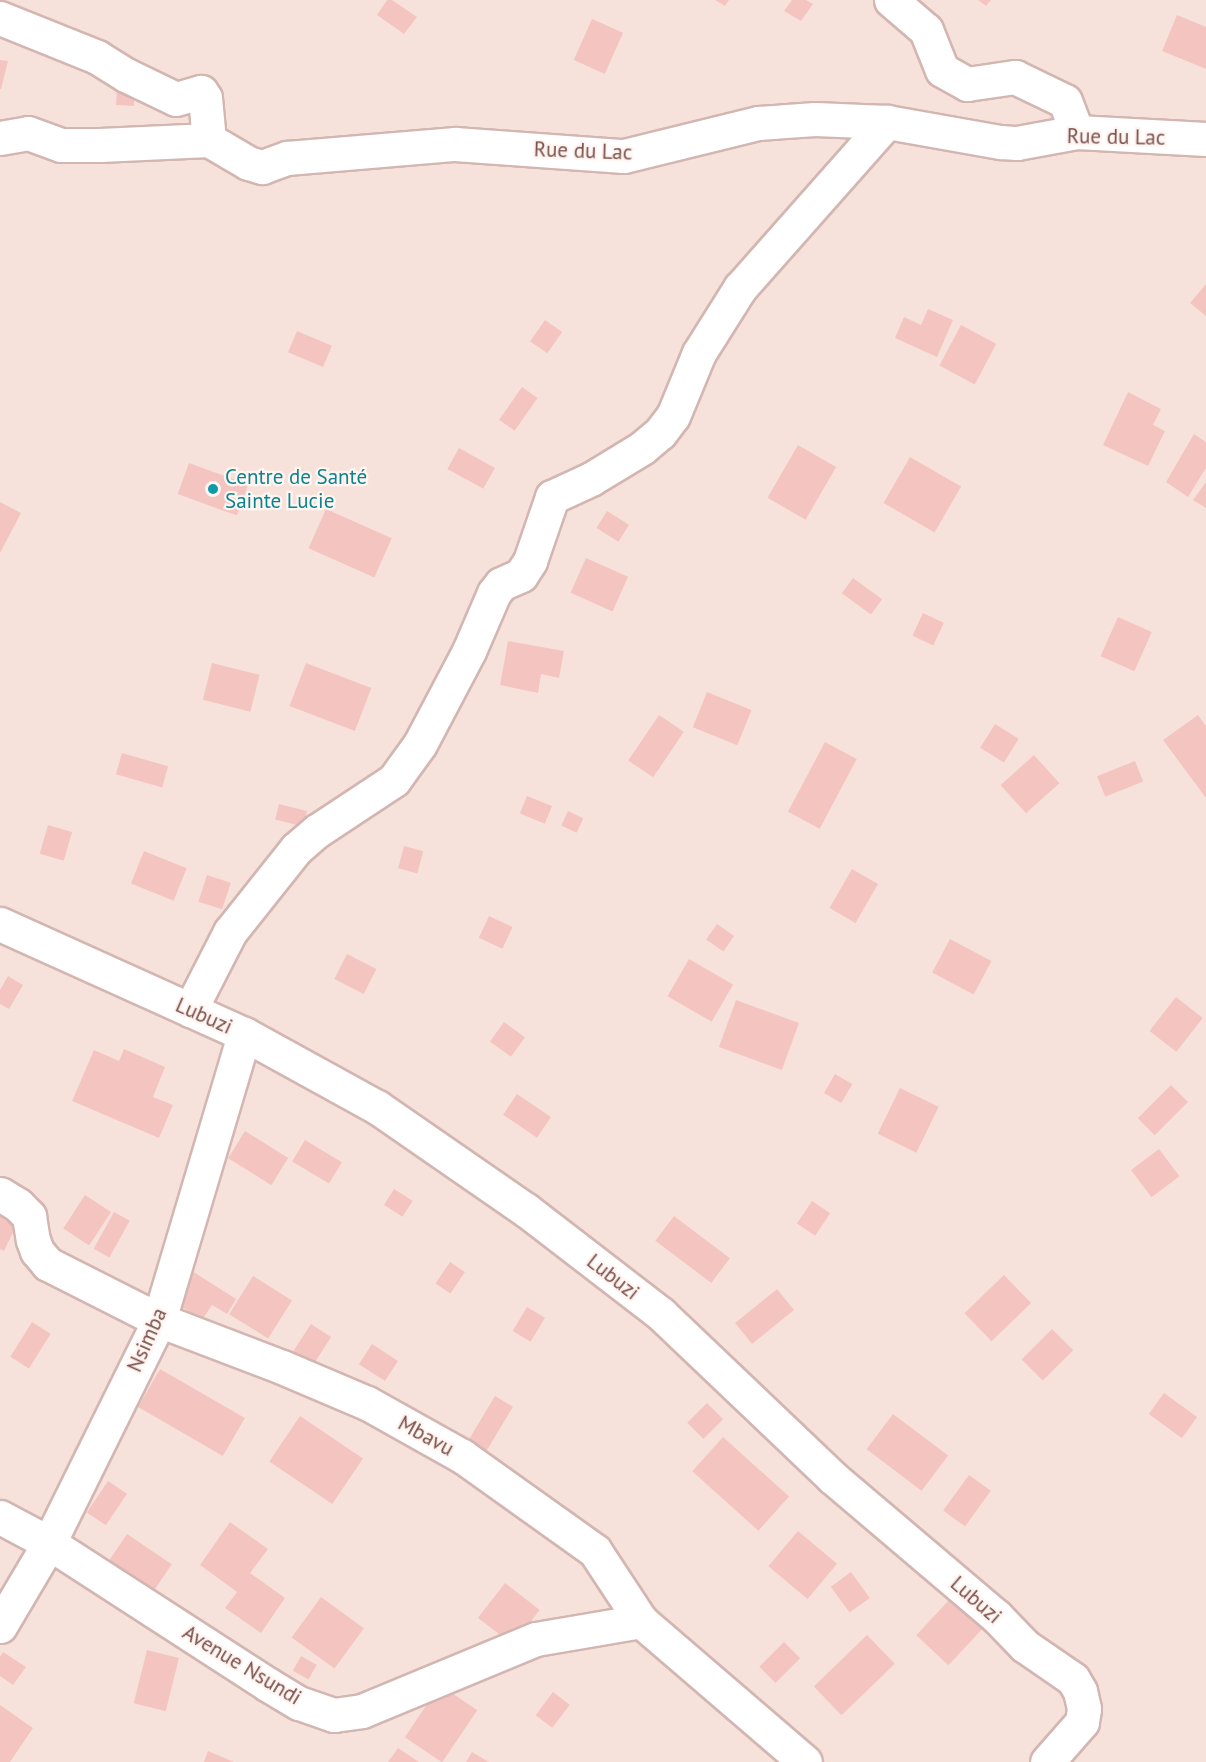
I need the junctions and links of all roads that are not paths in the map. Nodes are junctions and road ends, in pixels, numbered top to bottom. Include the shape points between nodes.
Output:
1 (891, 0) edge
2 (5, 12) edge
3 (886, 122) junction
4 (1077, 132) junction
5 (0, 138) edge
6 (1206, 139) edge
7 (209, 141) junction
8 (0, 924) edge
9 (190, 1010) junction
10 (244, 1034) junction
11 (0, 1194) edge
12 (159, 1320) junction
13 (0, 1517) edge
14 (49, 1543) junction
15 (641, 1621) junction
16 (0, 1626) edge
17 (805, 1762) edge
18 (1047, 1762) edge

1 - 4 street via 926,30 942,70 967,84 1015,77 1065,100
2 - 7 street via 176,99 201,92
3 - 4 street, Rue du Lac via 1017,143
3 - 7 street, Rue du Lac via 815,119 758,123 624,156 454,144 287,158 262,167
3 - 9 street via 740,288 699,353 673,416 660,433 591,479 552,497 530,561 521,575 501,584 494,593 436,717 394,780 296,849 230,932
4 - 6 street, Rue du Lac
5 - 7 street via 28,133 61,145
8 - 9 street, Lubuzi
9 - 10 street, Lubuzi
10 - 12 street, Nsimba
10 - 18 street, Lubuzi via 377,1107 526,1210 661,1314 832,1477 996,1616 1024,1646 1073,1679 1084,1709 1082,1722
11 - 12 street, Mbavu via 29,1216 37,1251 48,1264
12 - 14 street, Nsimba
12 - 15 street, Mbavu via 366,1403 462,1456 595,1551
13 - 14 street, Avenue Nsundi
14 - 15 street, Avenue Nsundi via 267,1684 334,1715 362,1711 536,1639
14 - 16 street, Nsimba
15 - 17 street, Mbavu

